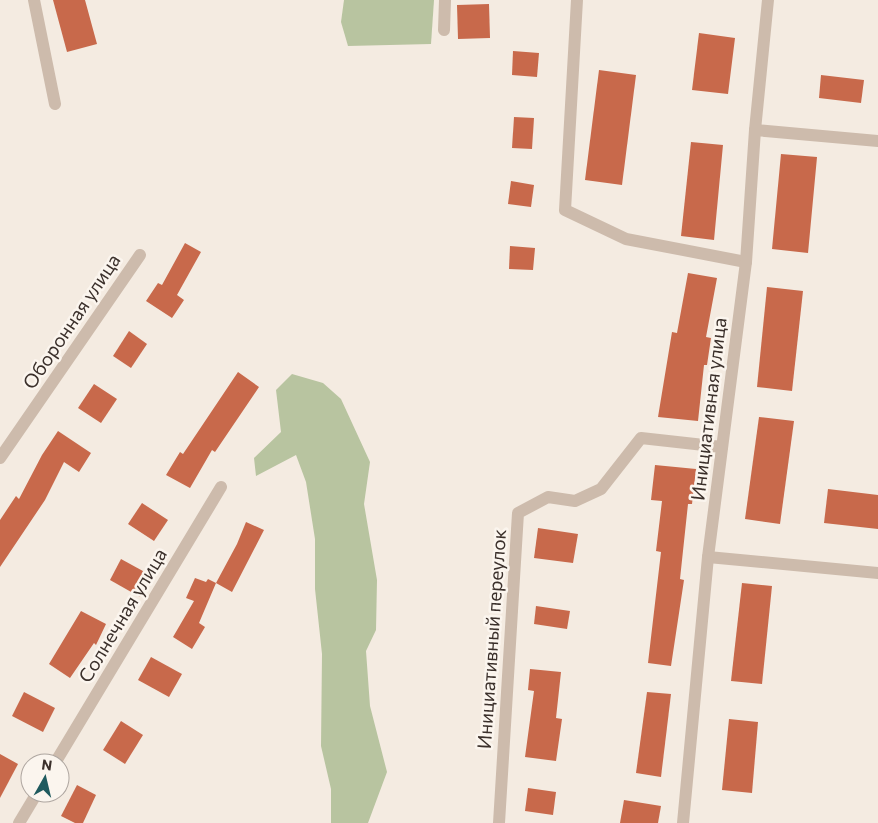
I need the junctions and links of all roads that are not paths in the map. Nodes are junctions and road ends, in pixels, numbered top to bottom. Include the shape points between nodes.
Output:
1 (34, 0) edge
2 (446, 0) edge
3 (577, 0) edge
4 (768, 0) edge
5 (444, 30) dead end
6 (55, 104) dead end
7 (755, 130) junction
8 (878, 141) edge
9 (140, 255) dead end
10 (746, 262) junction
11 (722, 447) junction
12 (0, 458) edge
13 (221, 487) dead end
14 (708, 557) junction
15 (878, 573) edge
16 (61, 753) edge
17 (31, 803) edge
18 (19, 823) edge
19 (499, 823) edge
20 (683, 823) edge

1 - 6 street
2 - 5 street
3 - 10 street via 565,210 626,239
4 - 7 street, Инициативная улица
7 - 8 street
7 - 10 street, Инициативная улица
9 - 12 street, Оборонная улица
10 - 11 street, Инициативная улица
11 - 14 street, Инициативная улица
11 - 19 street, Инициативный переулок via 641,438 600,489 575,501 548,498 518,513
13 - 16 street, Солнечная улица
14 - 15 street
14 - 20 street, Инициативная улица
17 - 18 street

